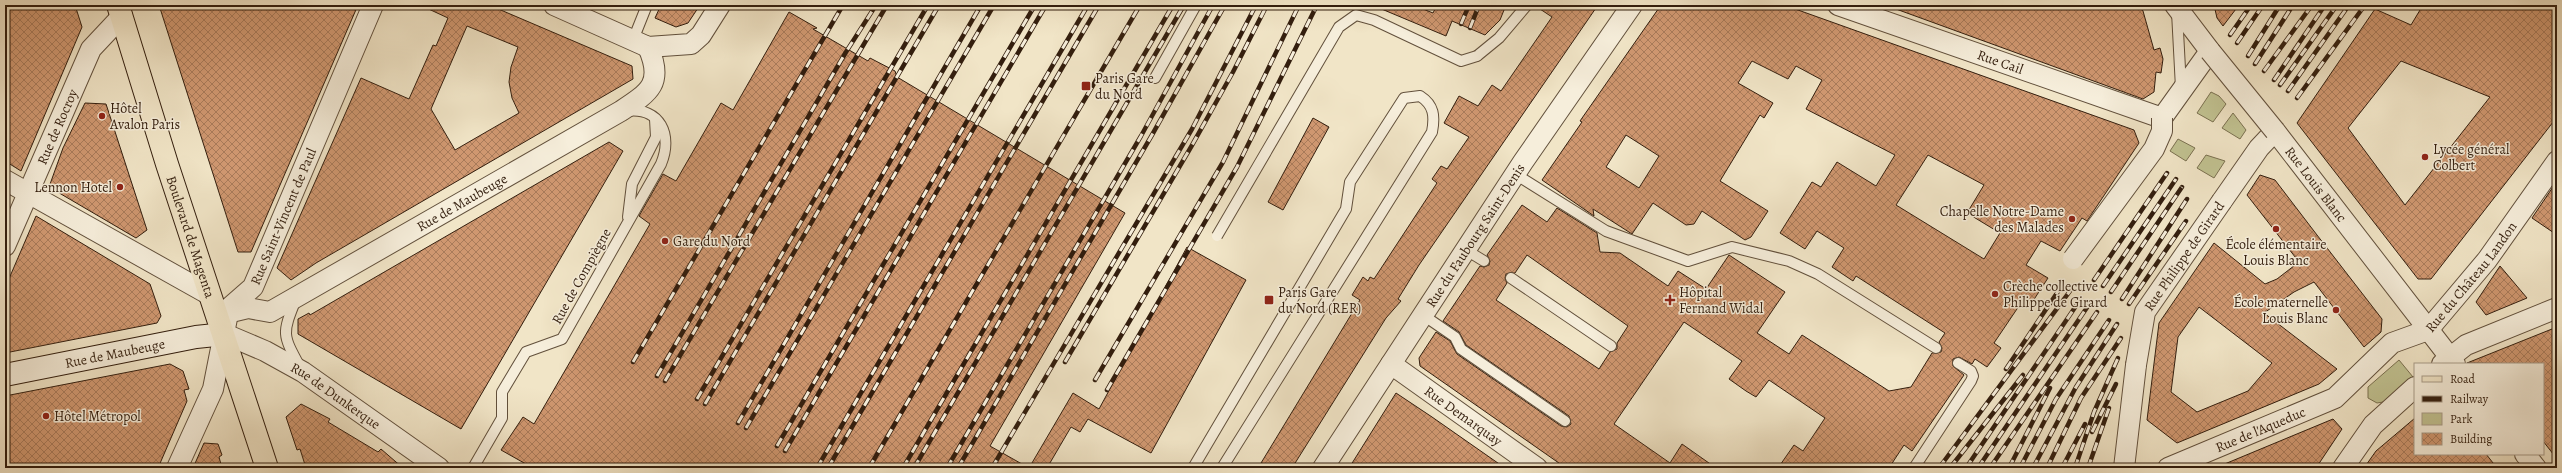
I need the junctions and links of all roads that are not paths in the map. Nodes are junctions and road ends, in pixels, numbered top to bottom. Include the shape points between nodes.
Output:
1 (373, 5) edge
2 (554, 5) edge
3 (647, 5) edge
4 (720, 5) edge
5 (1196, 5) edge
6 (1527, 5) edge
7 (1632, 5) edge
8 (1838, 5) edge
9 (2176, 6) edge
10 (120, 11) edge
11 (640, 44) junction
12 (2210, 51) junction
13 (1154, 78) dead end
14 (2182, 92) junction
15 (621, 112) junction
16 (655, 118) junction
17 (2162, 118) junction
18 (2276, 134) junction
19 (2557, 161) edge
20 (1515, 174) junction
21 (5, 180) edge
22 (28, 193) junction
23 (625, 226) junction
24 (1218, 236) dead end
25 (5, 246) edge
26 (1466, 250) junction
27 (2073, 259) dead end
28 (1484, 261) dead end
29 (1511, 278) dead end
30 (210, 295) junction
31 (296, 298) junction
32 (2557, 308) edge
33 (227, 313) junction
34 (1423, 315) junction
35 (2428, 330) junction
36 (225, 334) junction
37 (1611, 346) dead end
38 (1936, 348) dead end
39 (1958, 362) dead end
40 (2449, 362) edge
41 (1391, 364) junction
42 (303, 372) junction
43 (5, 375) edge
44 (2348, 385) joint
45 (2414, 388) edge
46 (1565, 421) dead end
47 (2526, 455) edge
48 (177, 468) edge
49 (267, 468) edge
50 (439, 468) edge
51 (473, 468) edge
52 (1193, 468) edge
53 (1222, 468) edge
54 (1324, 468) edge
55 (1536, 468) edge
56 (1914, 468) edge
57 (2124, 468) edge
58 (2168, 468) edge
59 (2343, 468) edge
60 (2536, 468) edge

1 - 33 street, Rue Saint-Vincent de Paul via 253,287 229,308
2 - 11 street
3 - 11 lane
4 - 11 street via 701,35 691,44
5 - 13 lane
6 - 24 lane, bridge via 1499,38 1477,56 1461,61 1374,20 1356,16 1339,26
7 - 20 street, Rue du Faubourg Saint-Denis
8 - 17 street, Rue Cail
9 - 12 street, Rue Louis Blanc
9 - 14 lane
10 - 22 street, Rue de Rocroy via 91,48
10 - 30 main road, Boulevard de Magenta
11 - 15 street, Rue de Maubeuge via 656,69 653,84 641,98
12 - 14 street
12 - 18 street, Rue Louis Blanc, bridge
14 - 17 street
15 - 16 lane via 641,110
15 - 31 street, Rue de Maubeuge
16 - 23 lane, Rue de Compiègne via 656,137 632,184
16 - 23 lane, Rue de Compiègne via 666,135 665,154
17 - 27 street, bridge via 2162,131 2154,149
18 - 35 street, Rue Louis Blanc
18 - 57 street, Rue Philippe de Girard, bridge via 2259,148 2145,312
19 - 35 street, Rue du Château Landon via 2487,260
20 - 26 street, Rue du Faubourg Saint-Denis
20 - 38 lane via 1606,232 1688,261 1732,247 1789,261 1818,274
21 - 22 street
22 - 25 street, Rue de Rocroy
22 - 30 street
23 - 51 lane, Rue de Compiègne via 562,339 526,352 502,392 502,418
26 - 28 lane
26 - 34 street, Rue du Faubourg Saint-Denis
29 - 37 lane
30 - 36 main road, Boulevard de Magenta
31 - 33 street, Rue de Maubeuge via 270,312 248,308
31 - 42 lane via 287,320 285,340
32 - 40 street via 2466,344
33 - 36 street
34 - 41 street, Rue du Faubourg Saint-Denis
34 - 46 lane via 1455,337 1461,349
35 - 40 street, Rue Louis Blanc
35 - 44 street, Rue du Château Landon via 2392,343
36 - 42 street, Rue de Dunkerque via 265,351
36 - 43 main road, Rue de Maubeuge via 196,337
36 - 48 street via 213,389
36 - 49 main road, Boulevard de Magenta
39 - 56 lane via 1971,371 1971,381
41 - 54 street, Rue du Faubourg Saint-Denis
41 - 55 street, Rue Demarquay
42 - 50 street, Rue de Dunkerque
44 - 58 street, Rue de l'Aqueduc via 2335,398
45 - 59 street via 2373,425
47 - 60 street
52 - 53 lane via 1346,209 1350,182 1404,98 1420,96 1430,102 1434,112 1432,132

